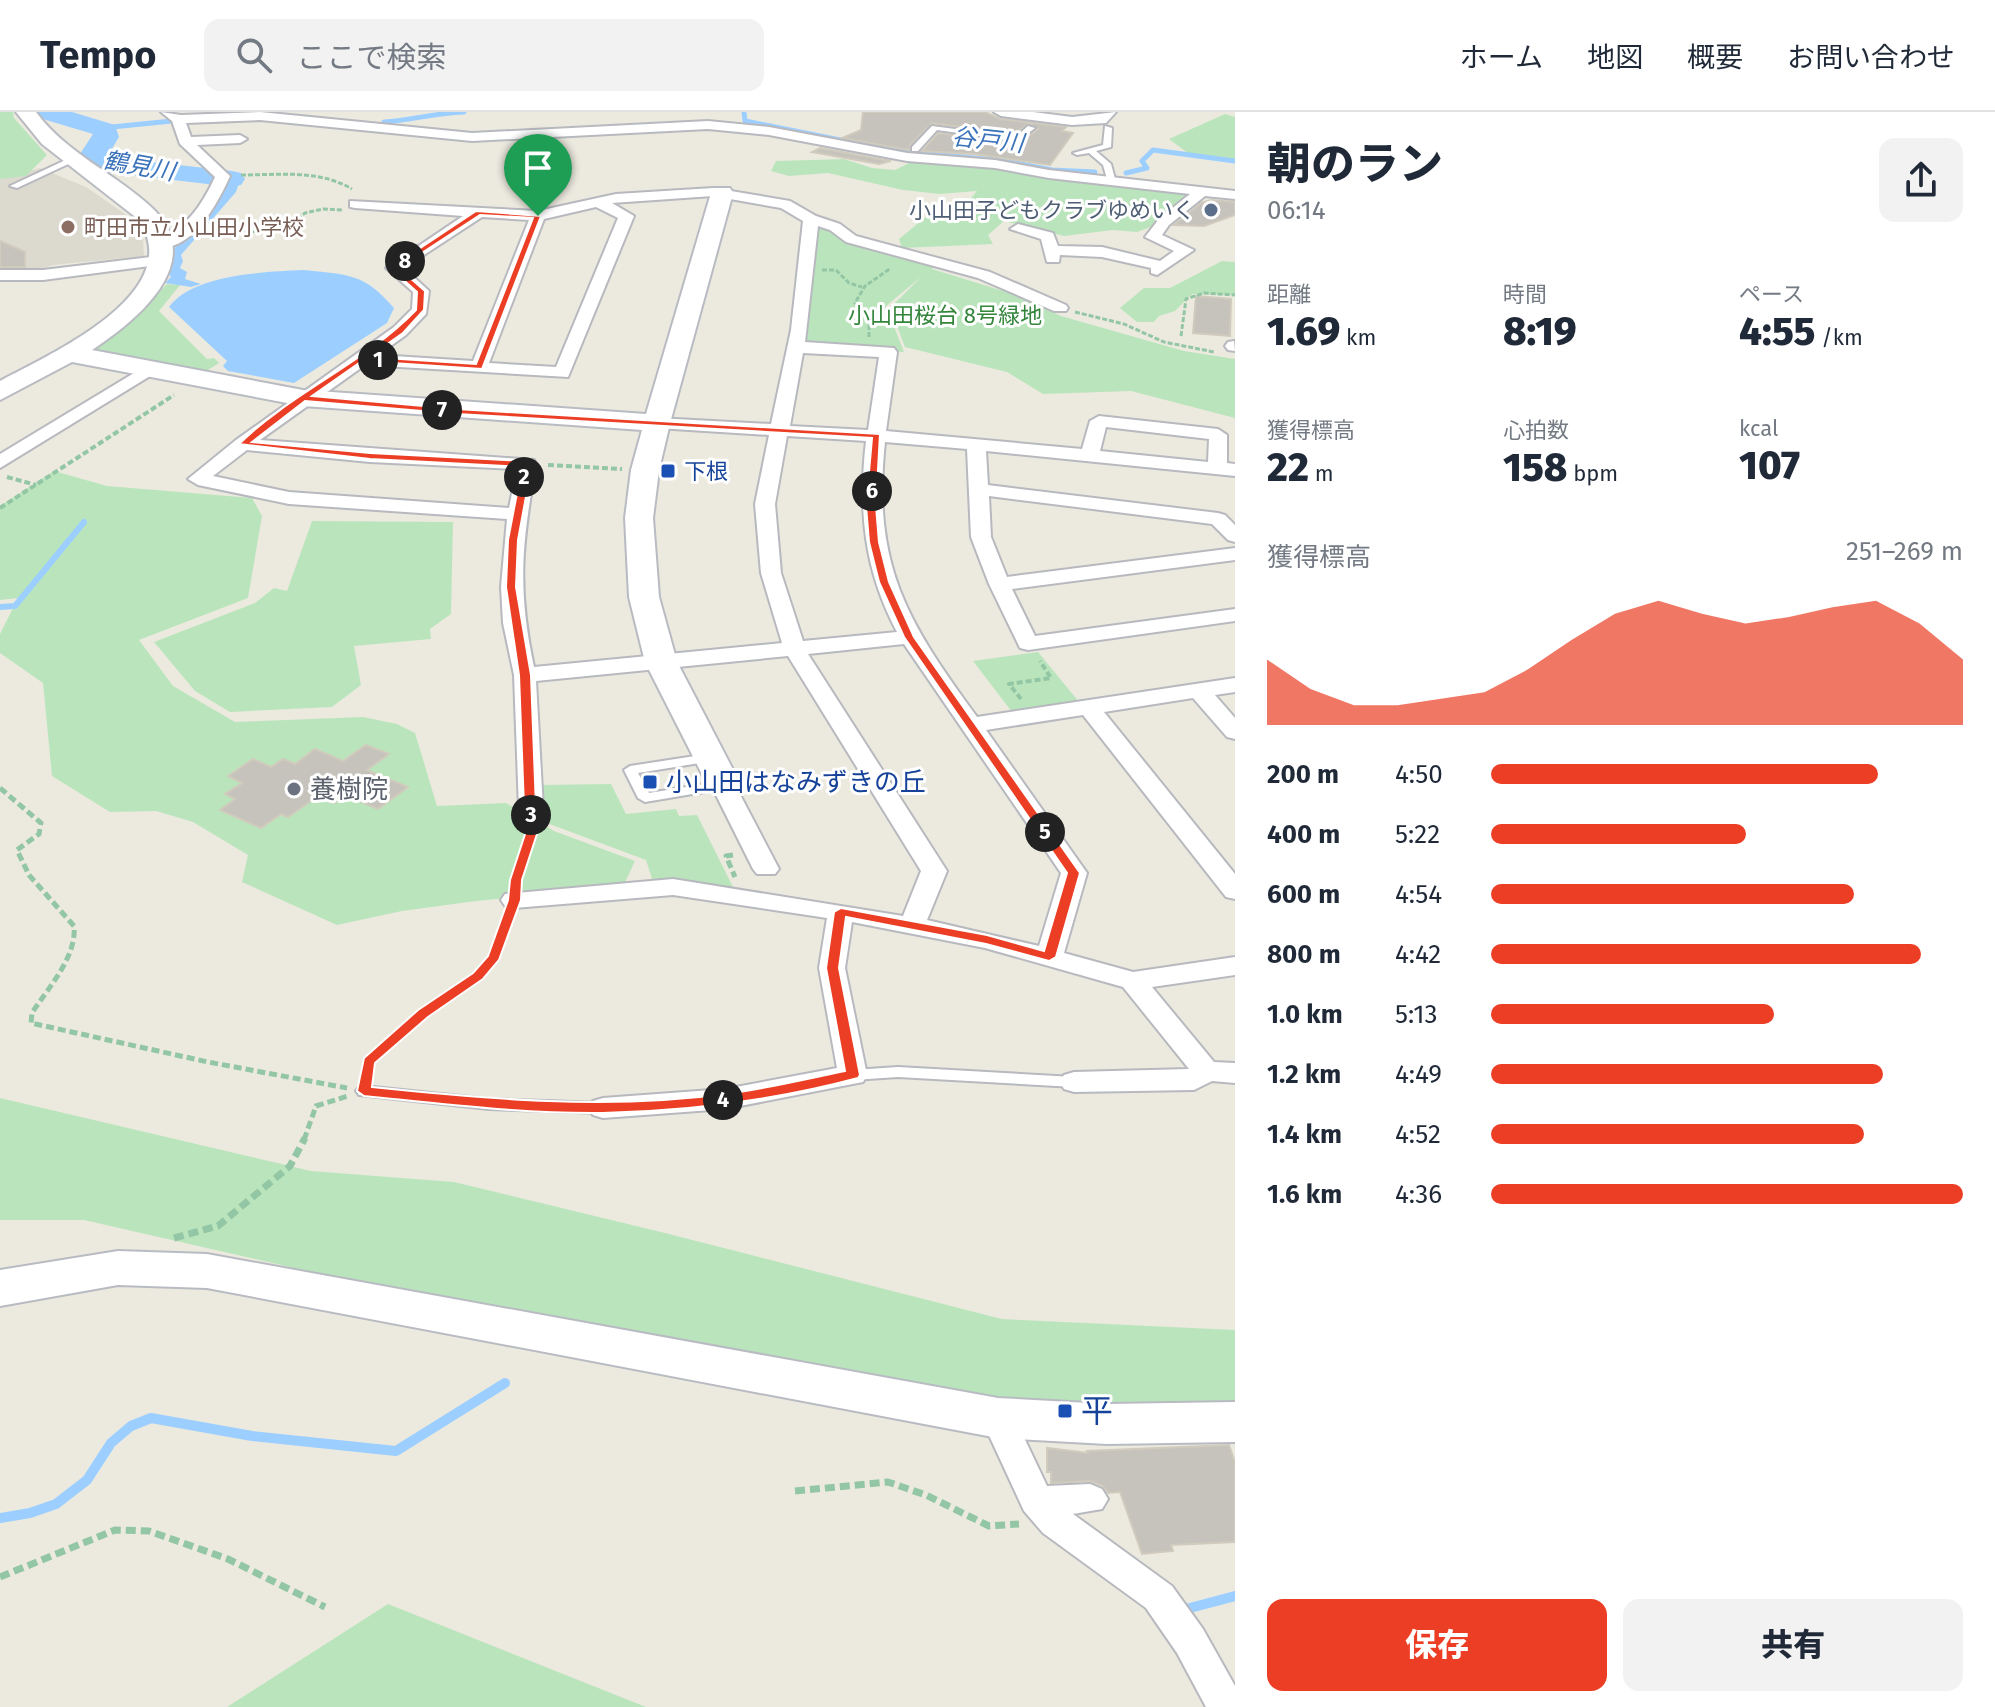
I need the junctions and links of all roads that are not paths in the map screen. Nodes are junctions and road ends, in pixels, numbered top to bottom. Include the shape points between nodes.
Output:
1 (26, 112) edge
2 (1001, 112) edge
3 (1109, 112) edge
4 (173, 116) edge
5 (675, 118) edge
6 (1031, 128) dead end
7 (1093, 132) dead end
8 (240, 139) dead end
9 (185, 141) junction
10 (1091, 151) junction
11 (911, 153) junction
12 (1077, 153) dead end
13 (75, 159) junction
14 (1111, 179) junction
15 (14, 186) dead end
16 (1204, 190) junction
17 (722, 193) junction
18 (1235, 195) edge
19 (597, 202) junction
20 (355, 204) road end
21 (479, 212) junction
22 (538, 216) junction
23 (811, 219) junction
24 (1018, 229) dead end
25 (160, 253) junction
26 (0, 275) edge
27 (1060, 308) road end
28 (795, 347) junction
29 (66, 353) junction
30 (360, 359) junction
31 (479, 367) junction
32 (149, 369) junction
33 (0, 392) edge
34 (303, 398) junction
35 (657, 423) junction
36 (778, 430) junction
37 (876, 436) junction
38 (243, 444) junction
39 (976, 444) junction
40 (1089, 456) junction
41 (0, 462) edge
42 (1226, 469) edge
43 (977, 489) junction
44 (517, 514) junction
45 (1235, 536) edge
46 (1235, 554) edge
47 (999, 584) junction
48 (1235, 615) edge
49 (909, 637) junction
50 (794, 648) junction
51 (661, 662) junction
52 (525, 675) junction
53 (1235, 685) edge
54 (1198, 690) junction
55 (1087, 705) junction
56 (971, 725) junction
57 (1235, 732) edge
58 (716, 771) junction
59 (531, 809) road end
60 (766, 869) dead end
61 (1235, 891) edge
62 (514, 900) road end
63 (841, 912) junction
64 (912, 925) junction
65 (1049, 957) junction
66 (1235, 966) edge
67 (1133, 981) junction
68 (1221, 1072) edge
69 (853, 1075) junction
70 (1074, 1082) joint
71 (364, 1091) road end
72 (603, 1108) joint
73 (0, 1288) edge
74 (998, 1418) junction
75 (1235, 1422) edge
76 (1090, 1499) dead end
77 (1046, 1512) junction
78 (1226, 1707) edge

1 - 13 street
2 - 3 street via 1072,121 1101,120
4 - 5 street via 260,116 472,137
4 - 9 street
5 - 11 street
6 - 11 lane via 1018,139 935,128
7 - 10 lane via 1108,130 1107,147
8 - 9 street
9 - 25 street via 222,177 185,234
10 - 12 lane
10 - 14 lane via 1107,164
11 - 14 street
13 - 15 lane
13 - 25 street via 145,212 155,226
14 - 16 street
16 - 18 street
16 - 24 street via 1153,237 1186,250 1160,268 1102,252 1052,254 1048,236
17 - 19 street via 659,193
17 - 23 street via 785,204
17 - 35 street
19 - 22 street
19 - 31 street via 626,216 562,373
20 - 21 street
21 - 22 street
21 - 30 street via 394,268 421,291 420,310
22 - 31 street
23 - 27 street via 851,239 984,275
23 - 28 street
25 - 26 street via 43,275
25 - 29 street via 155,281 136,303
28 - 36 street
28 - 37 street via 888,352
29 - 32 street
29 - 33 street
30 - 31 street
30 - 34 street
32 - 34 street
32 - 41 street
34 - 35 street
34 - 38 street
35 - 36 street
35 - 51 street via 645,470 639,555
36 - 37 street
36 - 50 street via 765,504 771,573
37 - 39 street
37 - 49 street via 874,542 884,582
38 - 44 street via 527,464
38 - 44 street via 198,479 289,498
39 - 40 street
39 - 43 street
40 - 42 street
40 - 42 street via 1099,421 1218,435
43 - 45 street via 1218,519
43 - 47 street via 981,537
44 - 52 street via 511,587
46 - 47 street
47 - 48 street via 1028,643
49 - 50 street
49 - 56 street
50 - 51 street
50 - 64 street via 934,871
51 - 52 street
51 - 58 street
52 - 59 street
53 - 54 street
54 - 55 street
54 - 57 street
55 - 56 street
55 - 61 street
56 - 65 street via 1074,873
58 - 58 lane via 645,798 630,770
58 - 60 street
62 - 63 street via 673,887
63 - 64 street
63 - 69 street via 832,968
64 - 65 street
65 - 67 street
66 - 67 street
67 - 68 street
68 - 70 street via 1194,1080
69 - 70 lane via 898,1072
69 - 72 street via 725,1099
71 - 72 lane via 489,1104
73 - 74 street via 118,1268 207,1271
74 - 75 street via 1107,1424
74 - 77 street
76 - 77 street
77 - 78 street via 1159,1597

